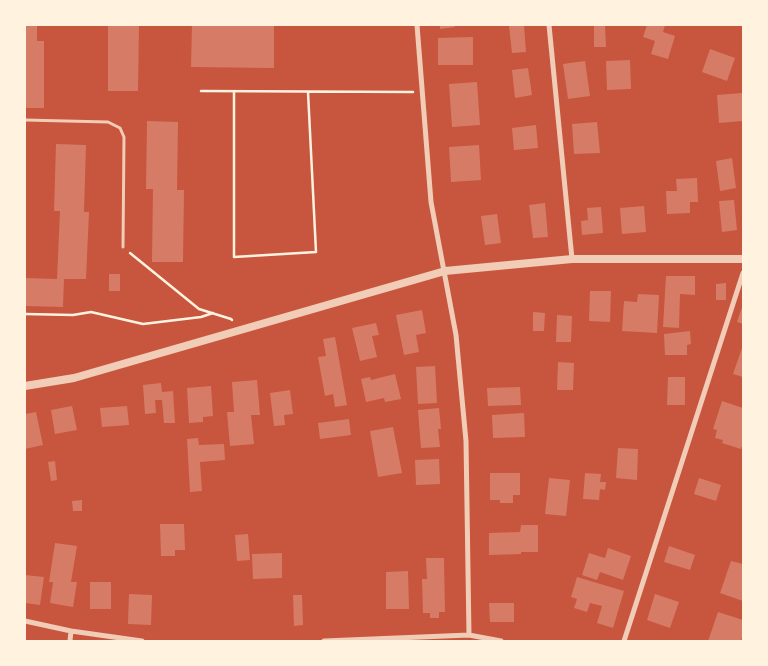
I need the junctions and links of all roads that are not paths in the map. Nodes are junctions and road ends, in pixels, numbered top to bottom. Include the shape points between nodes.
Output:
1 (417, 25) edge
2 (549, 25) edge
3 (25, 120) edge
4 (123, 247) road end
5 (572, 259) junction
6 (743, 259) edge
7 (445, 271) junction
8 (743, 273) edge
9 (25, 386) edge
10 (25, 621) edge
11 (71, 631) junction
12 (470, 635) junction
13 (358, 640) edge
14 (70, 641) edge
15 (142, 641) edge
16 (324, 641) edge
17 (501, 641) edge
18 (624, 641) edge

1 - 7 street via 431,202
2 - 5 street
3 - 4 lane via 108,122 120,128 124,137
5 - 6 street
5 - 7 street
7 - 9 street via 74,378
7 - 12 street via 456,336 466,441
8 - 18 street
10 - 11 street
11 - 14 street
11 - 15 street
12 - 13 street
12 - 17 street
13 - 16 street

